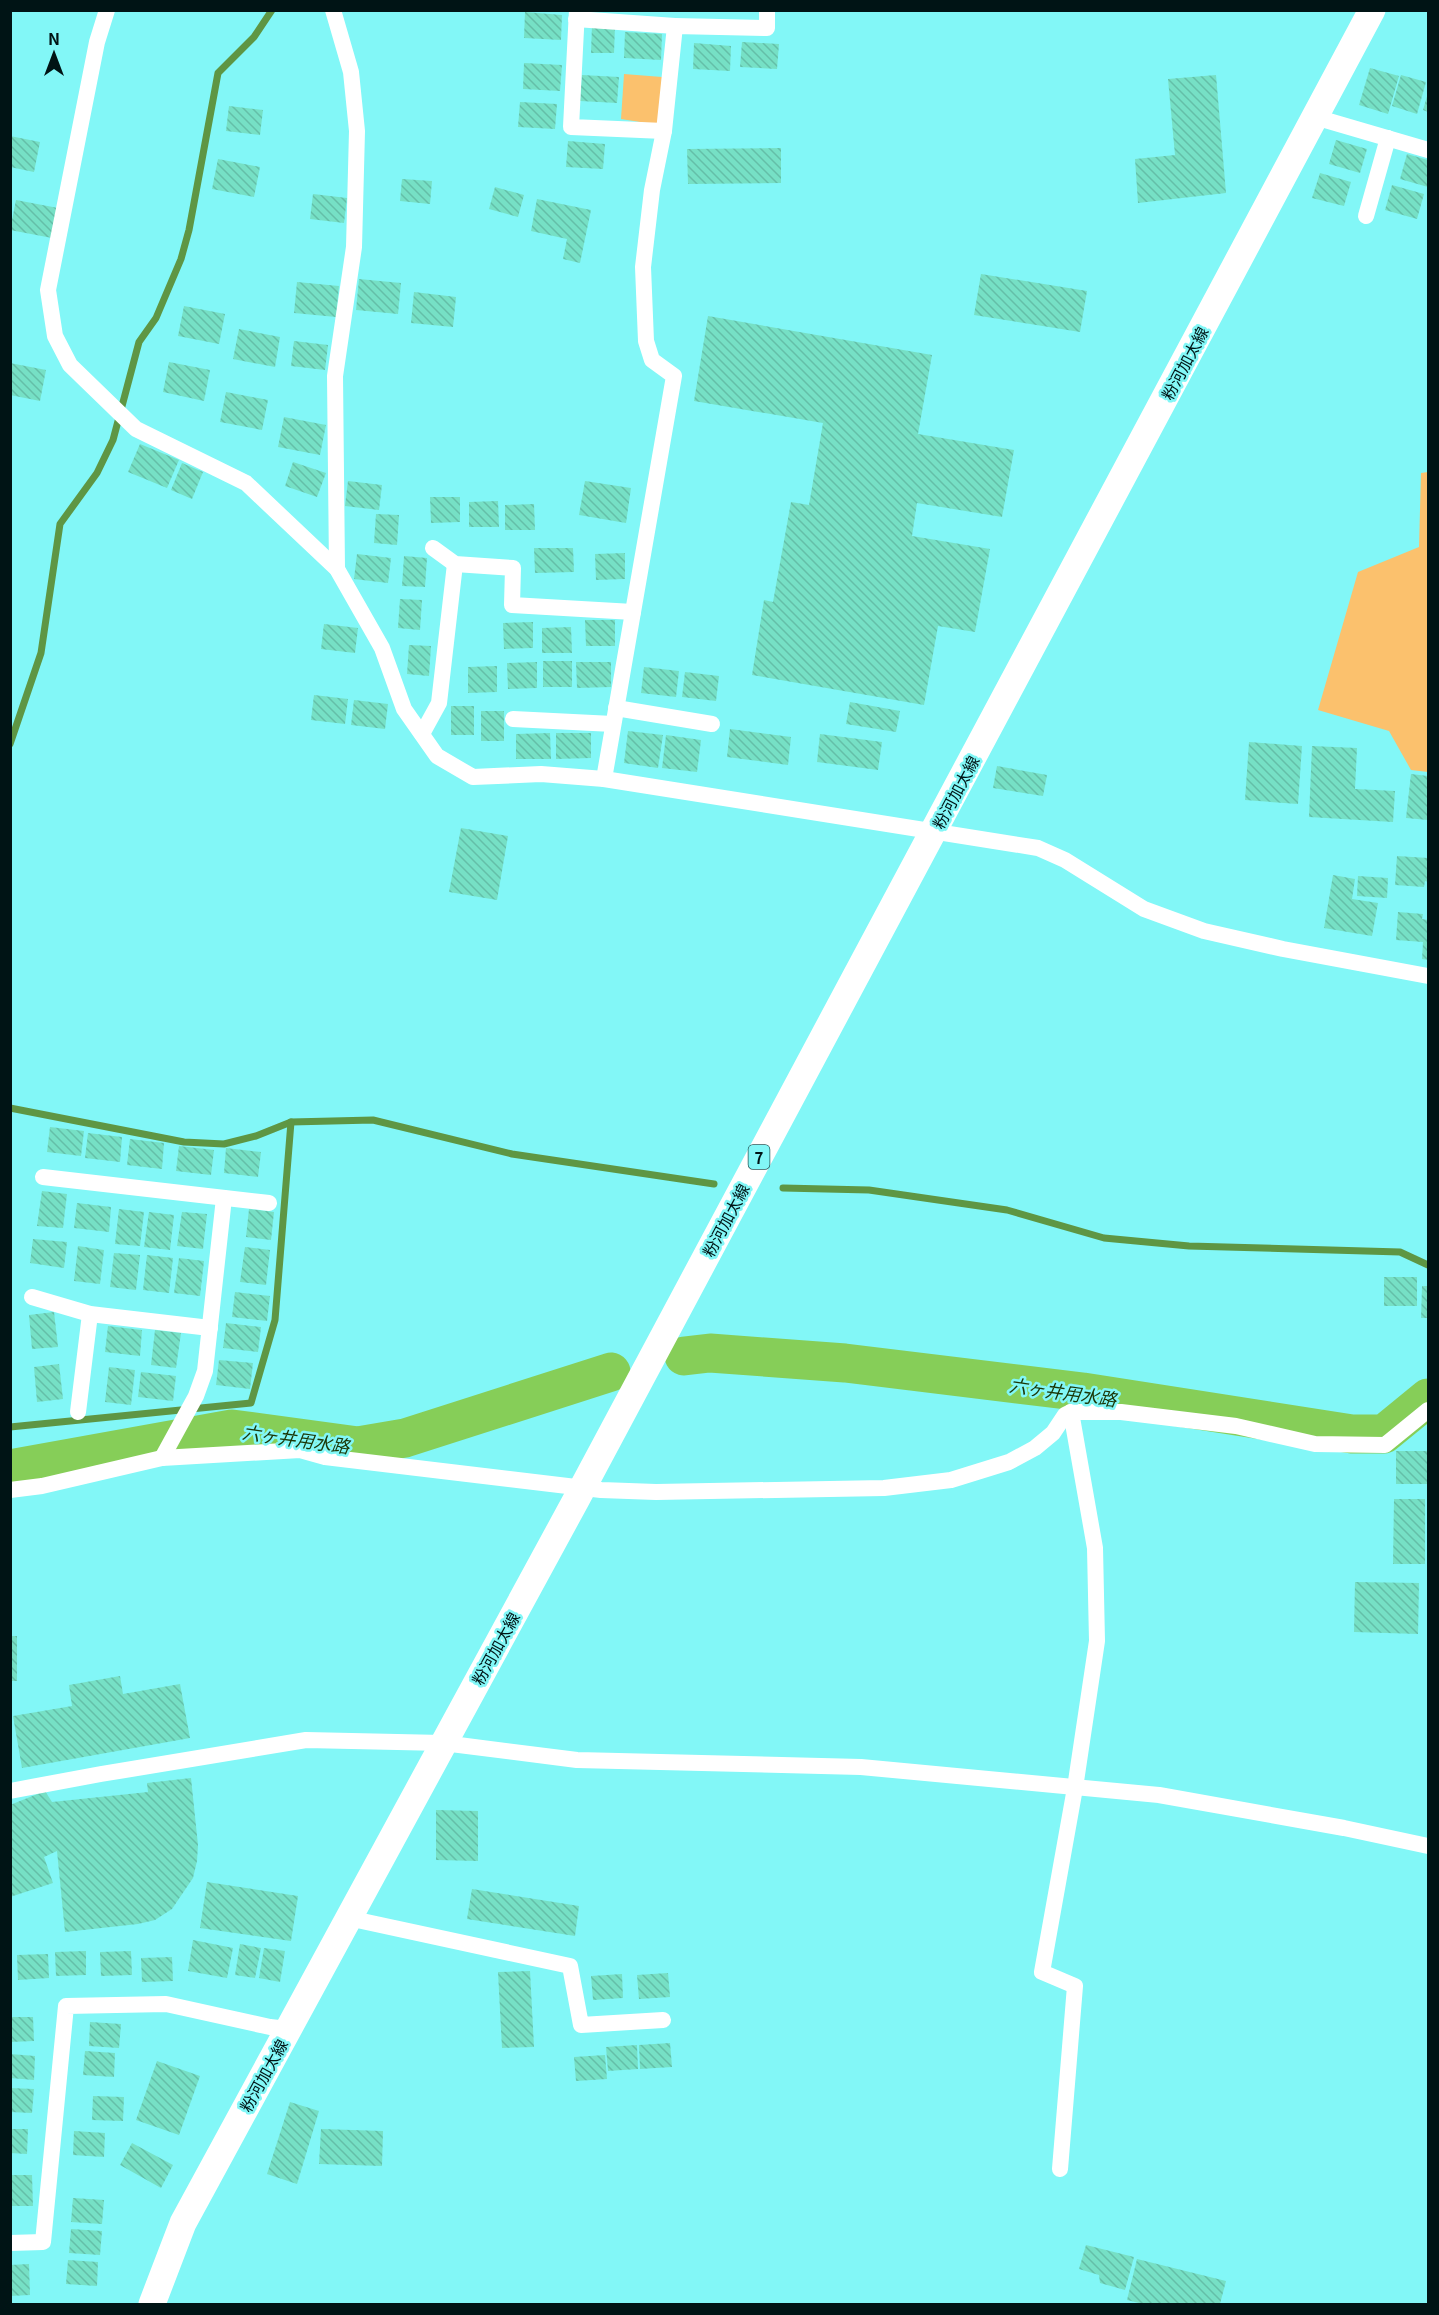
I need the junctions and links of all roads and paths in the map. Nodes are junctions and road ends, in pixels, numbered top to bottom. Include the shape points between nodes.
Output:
1 (107, 10) edge
2 (333, 10) edge
3 (767, 10) edge
4 (1372, 10) edge
5 (576, 15) edge
6 (675, 26) junction
7 (1315, 117) junction
8 (664, 130) junction
9 (1388, 138) junction
10 (1428, 150) edge
11 (1366, 216) dead end
12 (433, 548) dead end
13 (455, 564) junction
14 (337, 569) junction
15 (633, 612) junction
16 (615, 716) junction
17 (513, 719) dead end
18 (712, 724) dead end
19 (422, 734) junction
20 (604, 779) junction
21 (935, 830) junction
22 (1428, 976) edge
23 (43, 1177) dead end
24 (224, 1198) junction
25 (269, 1203) dead end
26 (32, 1297) dead end
27 (90, 1314) junction
28 (210, 1328) junction
29 (1428, 1410) edge
30 (78, 1412) dead end
31 (1071, 1412) junction
32 (162, 1458) junction
33 (582, 1489) junction
34 (10, 1490) edge
35 (443, 1743) junction
36 (1075, 1788) junction
37 (10, 1791) edge
38 (1428, 1846) edge
39 (348, 1918) junction
40 (663, 2020) dead end
41 (288, 2029) junction
42 (1060, 2169) dead end
43 (10, 2243) edge
44 (152, 2304) edge

1 - 14 street via 97,42 48,290 55,336 70,365 136,429 246,483
2 - 14 street via 351,72 357,131 354,247 335,376
3 - 6 street via 768,28
4 - 7 main road, 粉河加太線 / 7
5 - 6 street
5 - 8 street via 571,127
6 - 8 street
7 - 9 street
7 - 21 main road, 粉河加太線 / 7
8 - 15 street via 643,267 646,341 652,360 674,376
9 - 10 street
9 - 11 street
12 - 13 street
13 - 15 street via 513,568 512,605
13 - 19 street via 439,703
14 - 19 street via 382,648 404,709
15 - 16 street
16 - 17 street
16 - 18 street
16 - 20 street
19 - 20 street via 437,756 473,777 541,774
20 - 21 street
21 - 22 street via 1038,848 1065,860 1144,909 1204,931
21 - 33 main road, 粉河加太線 / 7
23 - 24 street
24 - 25 street
24 - 28 street
26 - 27 street
27 - 28 street
27 - 30 street
28 - 32 street via 205,1371 196,1396
29 - 31 street via 1384,1445 1316,1444 1236,1426 1121,1412
31 - 33 street via 1035,1448 1009,1462 951,1480 884,1488 656,1492
31 - 36 street via 1095,1548 1097,1641
32 - 33 street via 300,1450 325,1457
32 - 34 street
33 - 35 main road, 粉河加太線 / 7
35 - 36 street via 577,1760 861,1767
35 - 37 street via 306,1740
35 - 39 main road, 粉河加太線 / 7
36 - 38 street via 1159,1795
36 - 42 street via 1042,1972 1075,1986
39 - 40 street via 570,1966 581,2025
39 - 41 main road, 粉河加太線 / 7
41 - 43 street via 166,2004 66,2006 43,2242
41 - 44 main road, 粉河加太線 / 7 via 183,2223

